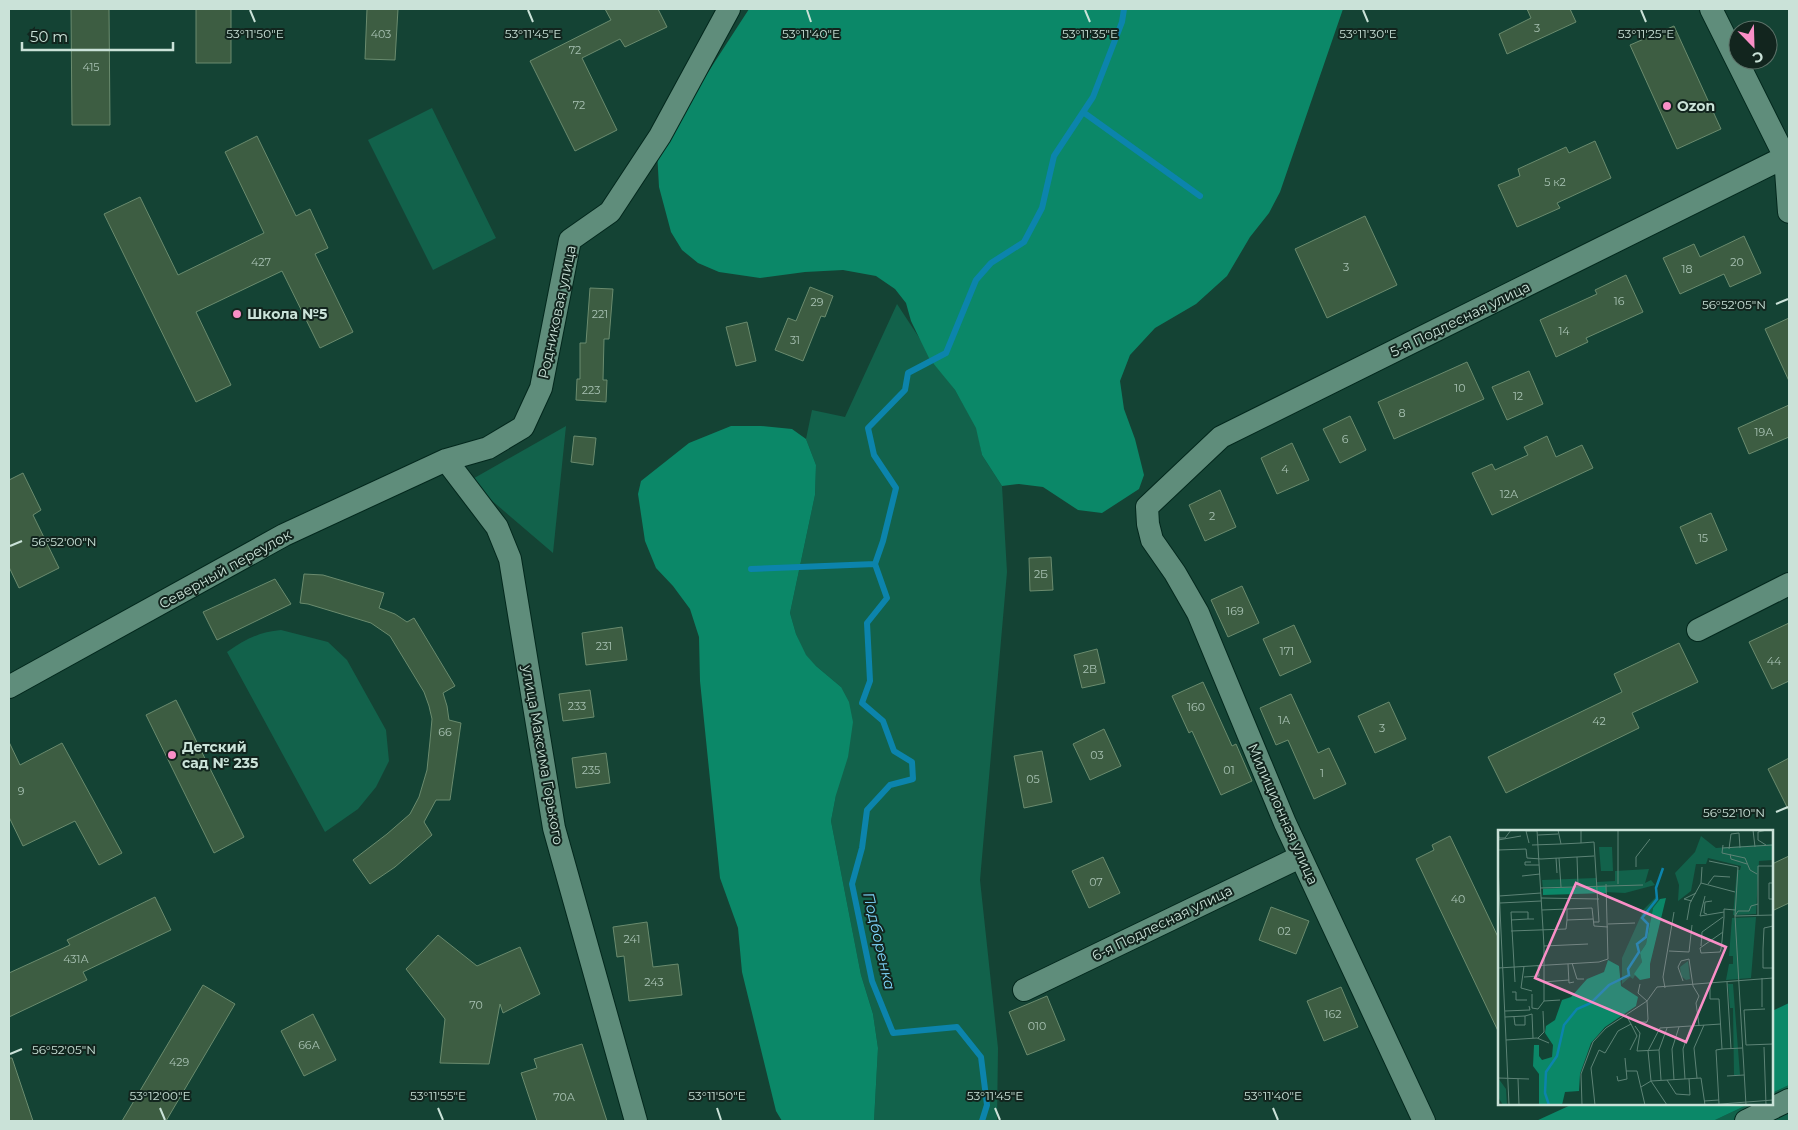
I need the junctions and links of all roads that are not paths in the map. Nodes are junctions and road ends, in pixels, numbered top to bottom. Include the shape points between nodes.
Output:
1 (729, 9) edge
2 (1711, 9) edge
3 (1787, 156) edge
4 (1789, 212) edge
5 (446, 460) junction
6 (1147, 507) joint
7 (1789, 584) edge
8 (1698, 630) dead end
9 (9, 687) edge
10 (1300, 856) junction
11 (1024, 990) dead end
12 (1789, 1100) edge
13 (636, 1121) edge
14 (1424, 1121) edge
15 (1746, 1121) edge

1 - 5 street, Родниковая улица via 660,136 610,212 570,240 541,388 523,427 488,448
2 - 3 street
3 - 4 street
3 - 6 street, 5-я Подлесная улица via 1221,437
5 - 9 street, Северный переулок via 284,535
5 - 13 street, улица Максима Горького via 497,527 510,559 554,828
6 - 10 street, Милиционная улица via 1152,540 1198,614
7 - 8 street
10 - 11 street, 6-я Подлесная улица
10 - 14 street, Милиционная улица
12 - 15 street

